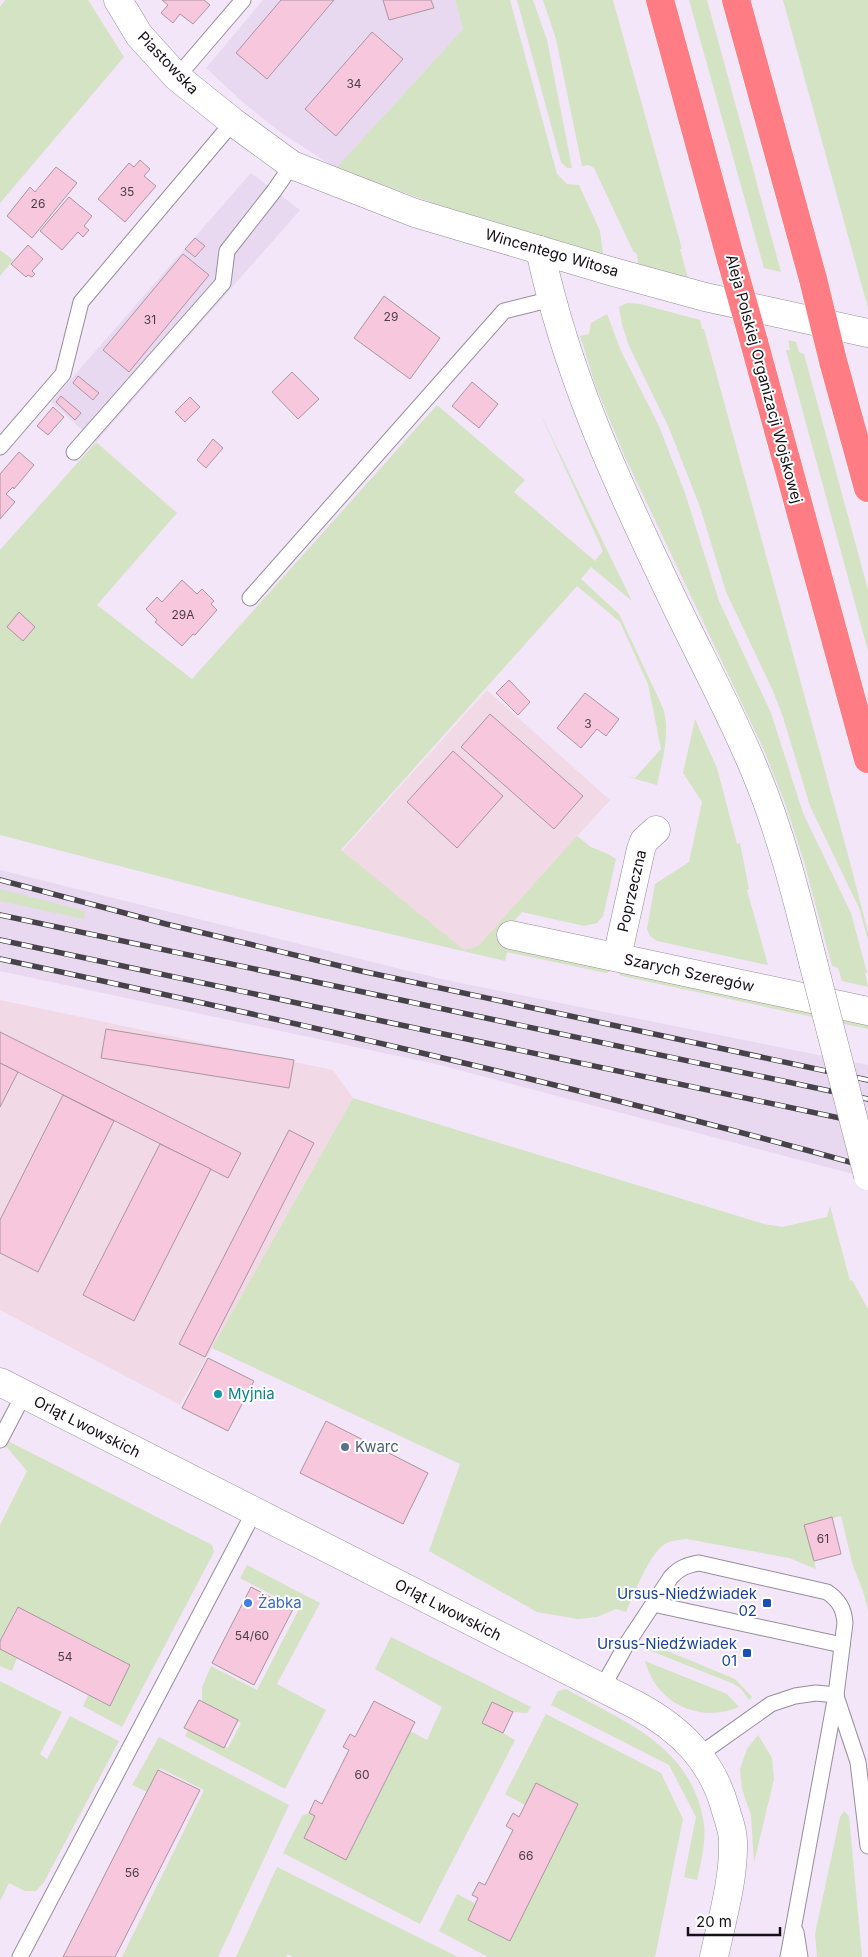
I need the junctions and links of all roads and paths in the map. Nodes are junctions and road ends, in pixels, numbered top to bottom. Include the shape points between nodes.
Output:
1 (118, 0) edge
2 (243, 0) edge
3 (660, 0) edge
4 (736, 0) edge
5 (177, 77) junction
6 (242, 129) junction
7 (292, 165) junction
8 (540, 250) junction
9 (552, 299) junction
10 (868, 334) edge
11 (0, 447) edge
12 (74, 452) dead end
13 (868, 488) edge
14 (250, 598) dead end
15 (868, 758) edge
16 (656, 830) dead end
17 (511, 935) dead end
18 (617, 957) junction
19 (868, 1011) edge
20 (868, 1176) edge
21 (0, 1382) edge
22 (24, 1394) junction
23 (0, 1440) edge
24 (254, 1512) junction
25 (653, 1604) junction
26 (842, 1645) junction
27 (602, 1688) junction
28 (836, 1695) junction
29 (699, 1755) junction
30 (868, 1846) edge
31 (794, 1923) junction
32 (20, 1957) edge
33 (714, 1957) edge
34 (788, 1957) edge
35 (800, 1957) edge

1 - 5 street, Piastowska via 139,35
2 - 5 lane
3 - 15 highway, Aleja Polskiej Organizacji Wojskowej, bridge
4 - 13 highway, bridge
5 - 6 street, Piastowska
6 - 7 street, Wincentego Witosa
6 - 11 lane via 81,302 63,374
7 - 8 street, Wincentego Witosa via 415,213
7 - 12 lane via 228,251 224,283
8 - 9 street
8 - 10 street, Wincentego Witosa via 686,292
9 - 14 lane via 504,311
9 - 20 street, bridge via 573,371 609,463 756,772 790,871
16 - 18 street, Poprzeczna via 644,841 641,849
17 - 18 street, Szarych Szeregów
18 - 19 street, Szarych Szeregów
21 - 22 street, Orląt Lwowskich
22 - 23 lane
22 - 24 street, Orląt Lwowskich
24 - 27 street, Orląt Lwowskich
24 - 32 lane
25 - 26 lane
25 - 26 lane via 678,1569 699,1563 827,1592 844,1614
25 - 27 lane
26 - 28 lane
27 - 29 street, Orląt Lwowskich via 659,1718 676,1730
28 - 29 lane via 816,1693 771,1704
28 - 30 lane via 858,1762
28 - 31 lane
29 - 33 street, Orląt Lwowskich via 724,1802 733,1839 731,1875
31 - 34 lane
31 - 35 lane

